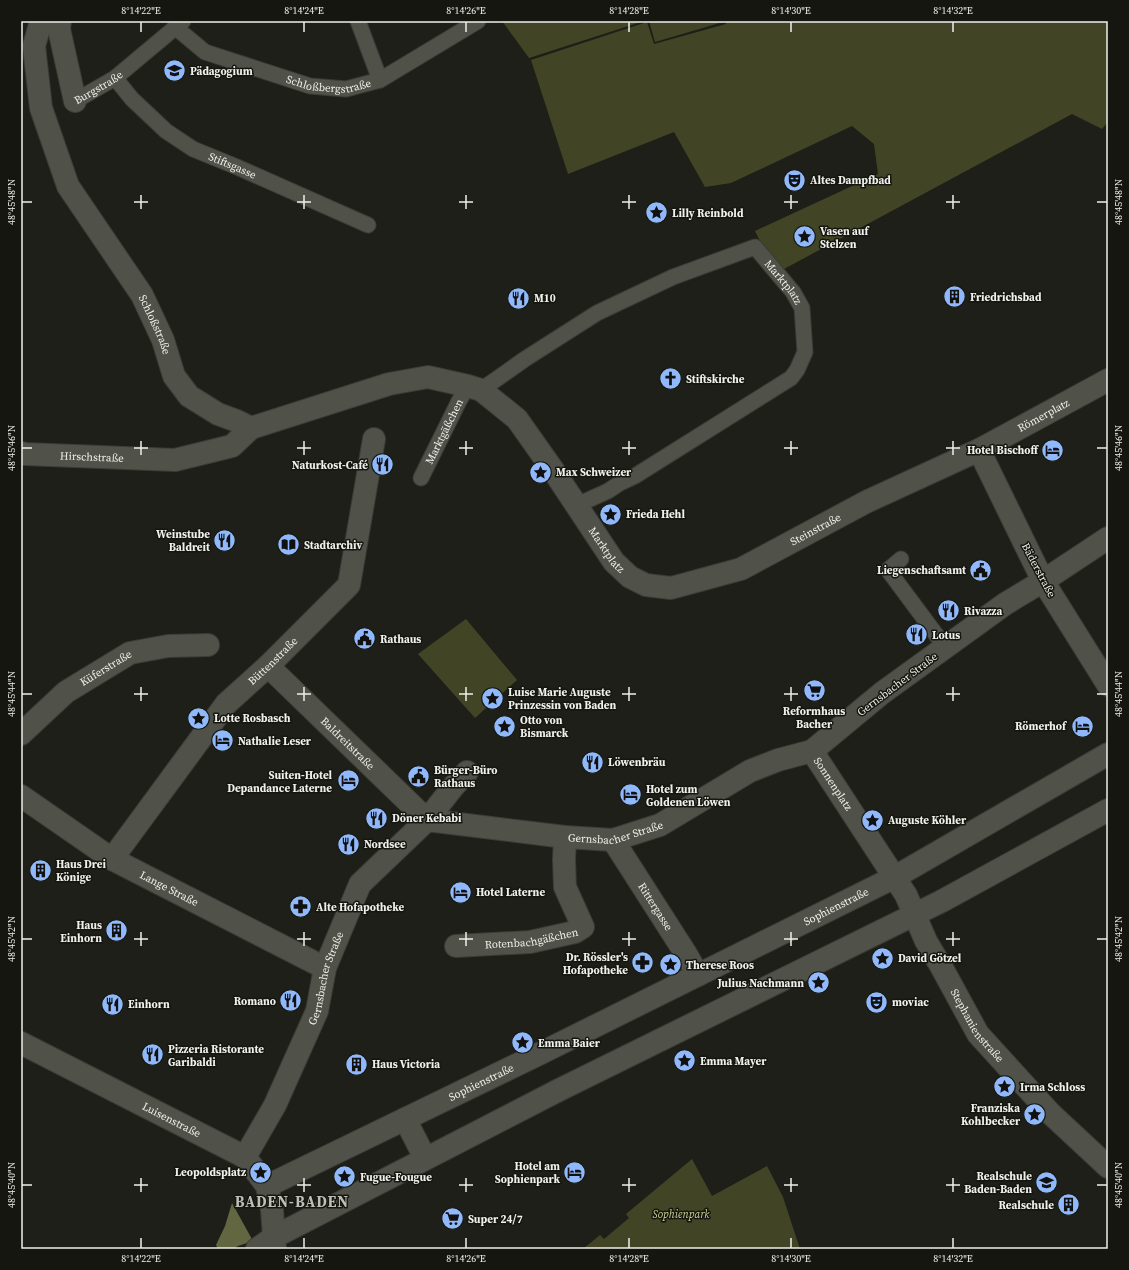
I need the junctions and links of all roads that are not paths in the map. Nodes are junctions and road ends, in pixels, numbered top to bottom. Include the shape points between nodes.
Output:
1 (41, 21) edge
2 (60, 21) edge
3 (358, 21) edge
4 (478, 21) edge
5 (179, 24) edge
6 (116, 78) junction
7 (380, 80) junction
8 (75, 101) joint
9 (368, 225) dead end
10 (1108, 380) edge
11 (474, 388) junction
12 (244, 425) junction
13 (374, 439) dead end
14 (979, 450) junction
15 (21, 453) edge
16 (421, 478) dead end
17 (576, 505) junction
18 (1108, 538) edge
19 (901, 559) dead end
20 (1043, 581) junction
21 (646, 585) joint
22 (208, 645) dead end
23 (946, 648) junction
24 (268, 666) junction
25 (1108, 685) edge
26 (21, 734) edge
27 (812, 751) junction
28 (1108, 754) edge
29 (468, 772) dead end
30 (21, 796) edge
31 (1108, 810) edge
32 (427, 820) junction
33 (565, 837) junction
34 (613, 840) junction
35 (112, 859) junction
36 (895, 877) junction
37 (915, 914) junction
38 (456, 946) dead end
39 (325, 968) junction
40 (698, 975) junction
41 (21, 1042) edge
42 (406, 1119) junction
43 (245, 1157) junction
44 (425, 1158) junction
45 (1108, 1167) edge
46 (267, 1186) junction
47 (269, 1245) edge

1 - 12 street, Schloßstraße via 34,46 41,108 68,186 142,295 163,340 174,376 189,396 218,414
2 - 8 street, Burgstraße via 59,29
3 - 7 lane
4 - 7 lane, Schloßbergstraße
5 - 6 lane, Burgstraße
5 - 7 lane, Schloßbergstraße via 205,52 310,86 346,89
6 - 8 lane, Burgstraße
6 - 9 lane, Stiftsgasse via 132,99 166,131 193,149
10 - 14 street, Römerplatz
11 - 12 street, Marktplatz via 428,377 389,384
11 - 16 lane, Marktgäßchen via 459,400
11 - 17 street, Marktplatz via 517,419
11 - 17 lane, Marktplatz via 597,313 673,277 755,247 793,292 802,308 804,352 797,370 791,378 635,476
12 - 15 street, Hirschstraße via 232,446 175,460
13 - 24 street, Büttenstraße via 349,585
14 - 20 street, Bäderstraße
14 - 21 street, Steinstraße via 866,502 741,569 671,588
17 - 21 street, Marktplatz via 614,562 630,577
18 - 20 street, Gernsbacher Straße
19 - 23 lane via 888,570
20 - 23 street, Gernsbacher Straße via 1004,604
20 - 25 street, Bäderstraße
22 - 26 street, Küferstraße via 168,646 130,653 66,692
23 - 27 street, Gernsbacher Straße via 882,693
24 - 32 street, Baldreitstraße
24 - 35 street, Büttenstraße via 226,704
27 - 34 street, Gernsbacher Straße via 750,771 660,825
27 - 36 street, Sonnenplatz
28 - 36 street, Sophienstraße
29 - 32 street
30 - 35 street, Lange Straße
31 - 37 street
32 - 33 street, Gernsbacher Straße
32 - 39 street, Gernsbacher Straße via 360,884
33 - 34 street, Gernsbacher Straße
33 - 38 street, Rotenbachgäßchen via 565,887 583,927 575,932 530,942
34 - 40 street, Rittergasse
35 - 39 street, Lange Straße
36 - 37 street, Stephanienstraße
36 - 40 street, Sophienstraße
37 - 44 street
37 - 45 street, Stephanienstraße via 926,941 978,1034 1050,1113
39 - 43 street, Gernsbacher Straße via 317,1011 274,1105
40 - 42 street, Sophienstraße
41 - 43 street, Luisenstraße
42 - 44 street
42 - 46 street, Sophienstraße
43 - 46 street, Luisenstraße
44 - 47 street
46 - 47 street, Luisenstraße via 272,1210

